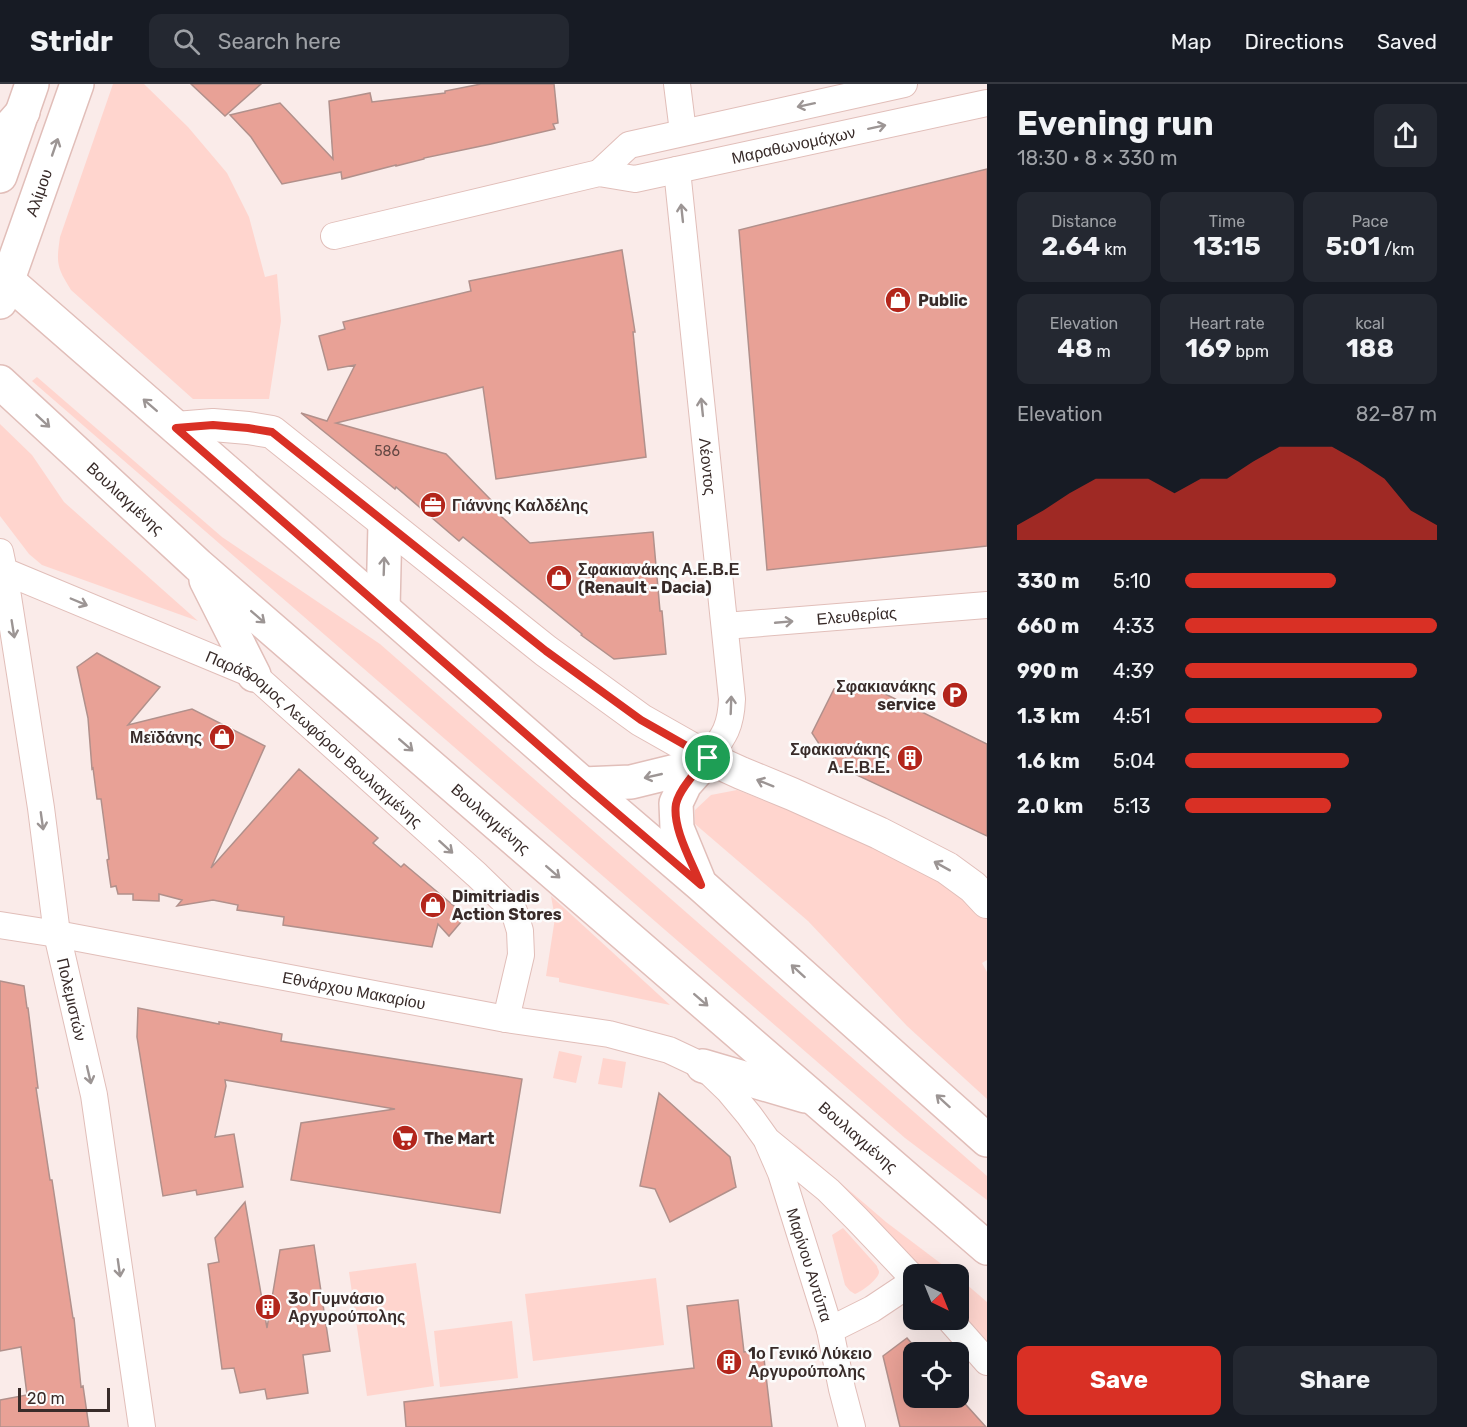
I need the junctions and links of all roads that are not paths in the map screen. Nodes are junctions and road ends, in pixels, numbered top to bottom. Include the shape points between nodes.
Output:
1 (77, 84) edge
2 (677, 84) edge
3 (904, 84) edge
4 (28, 98) edge
5 (987, 103) edge
6 (683, 132) junction
7 (0, 138) edge
8 (677, 170) junction
9 (599, 173) junction
10 (0, 176) edge
11 (334, 236) dead end
12 (3, 286) edge
13 (0, 382) edge
14 (176, 428) junction
15 (386, 524) junction
16 (2, 561) edge
17 (198, 565) junction
18 (987, 605) edge
19 (382, 608) junction
20 (725, 627) junction
21 (254, 675) junction
22 (708, 758) junction
23 (583, 784) junction
24 (701, 885) junction
25 (987, 902) edge
26 (0, 925) edge
27 (57, 934) junction
28 (506, 1018) junction
29 (703, 1066) junction
30 (816, 1099) junction
31 (766, 1140) junction
32 (987, 1140) edge
33 (987, 1248) edge
34 (903, 1268) edge
35 (903, 1288) edge
36 (830, 1330) junction
37 (959, 1330) edge
38 (987, 1362) edge
39 (142, 1427) edge
40 (852, 1427) edge

12 -> 1 main road, Αλίμου
2 - 6 street
3 -> 6 street, Μαραθωνομάχων
4 - 7 main road
4 - 10 main road
8 -> 5 street, Μαραθωνομάχων
6 - 9 street, Μαραθωνομάχων via 629,145
8 - 9 street, Μαραθωνομάχων via 635,179
20 -> 8 street, Λέοντος
9 - 11 street, Μαραθωνομάχων
14 -> 12 main road
13 -> 17 main road, Βουλιαγμένης
14 - 15 street via 213,425 272,432
14 - 19 main road
19 -> 15 main road
15 - 22 street via 631,713
16 -> 21 street, Παράδρομος Λεωφόρου Βουλιαγμένης
16 -> 27 street, Πολεμιστών
17 - 21 main road
17 -> 30 main road, Βουλιαγμένης
20 -> 18 street, Ελευθερίας
19 - 23 main road
22 -> 20 street, Λέοντος via 724,735 732,712
21 -> 28 street, Παράδρομος Λεωφόρου Βουλιαγμένης via 514,911 521,955
22 -> 23 main road via 680,770 631,782
22 - 24 main road via 685,784 676,803 677,828
25 -> 22 street via 973,886 947,868 899,843
23 - 24 main road
32 -> 24 main road
26 - 27 street, Εθνάρχου Μακαρίου
27 - 28 street, Εθνάρχου Μακαρίου
27 -> 39 street, Πολεμιστών via 94,1095
28 - 29 street, Εθνάρχου Μακαρίου via 616,1036 669,1050
29 - 30 main road
29 - 31 street via 749,1114
30 - 33 main road, Βουλιαγμένης
31 - 34 street via 828,1190
31 - 36 street, Μαρίνου Αντύπα via 784,1182
35 - 36 street
36 - 40 street, Μαρίνου Αντύπα
37 - 38 street

